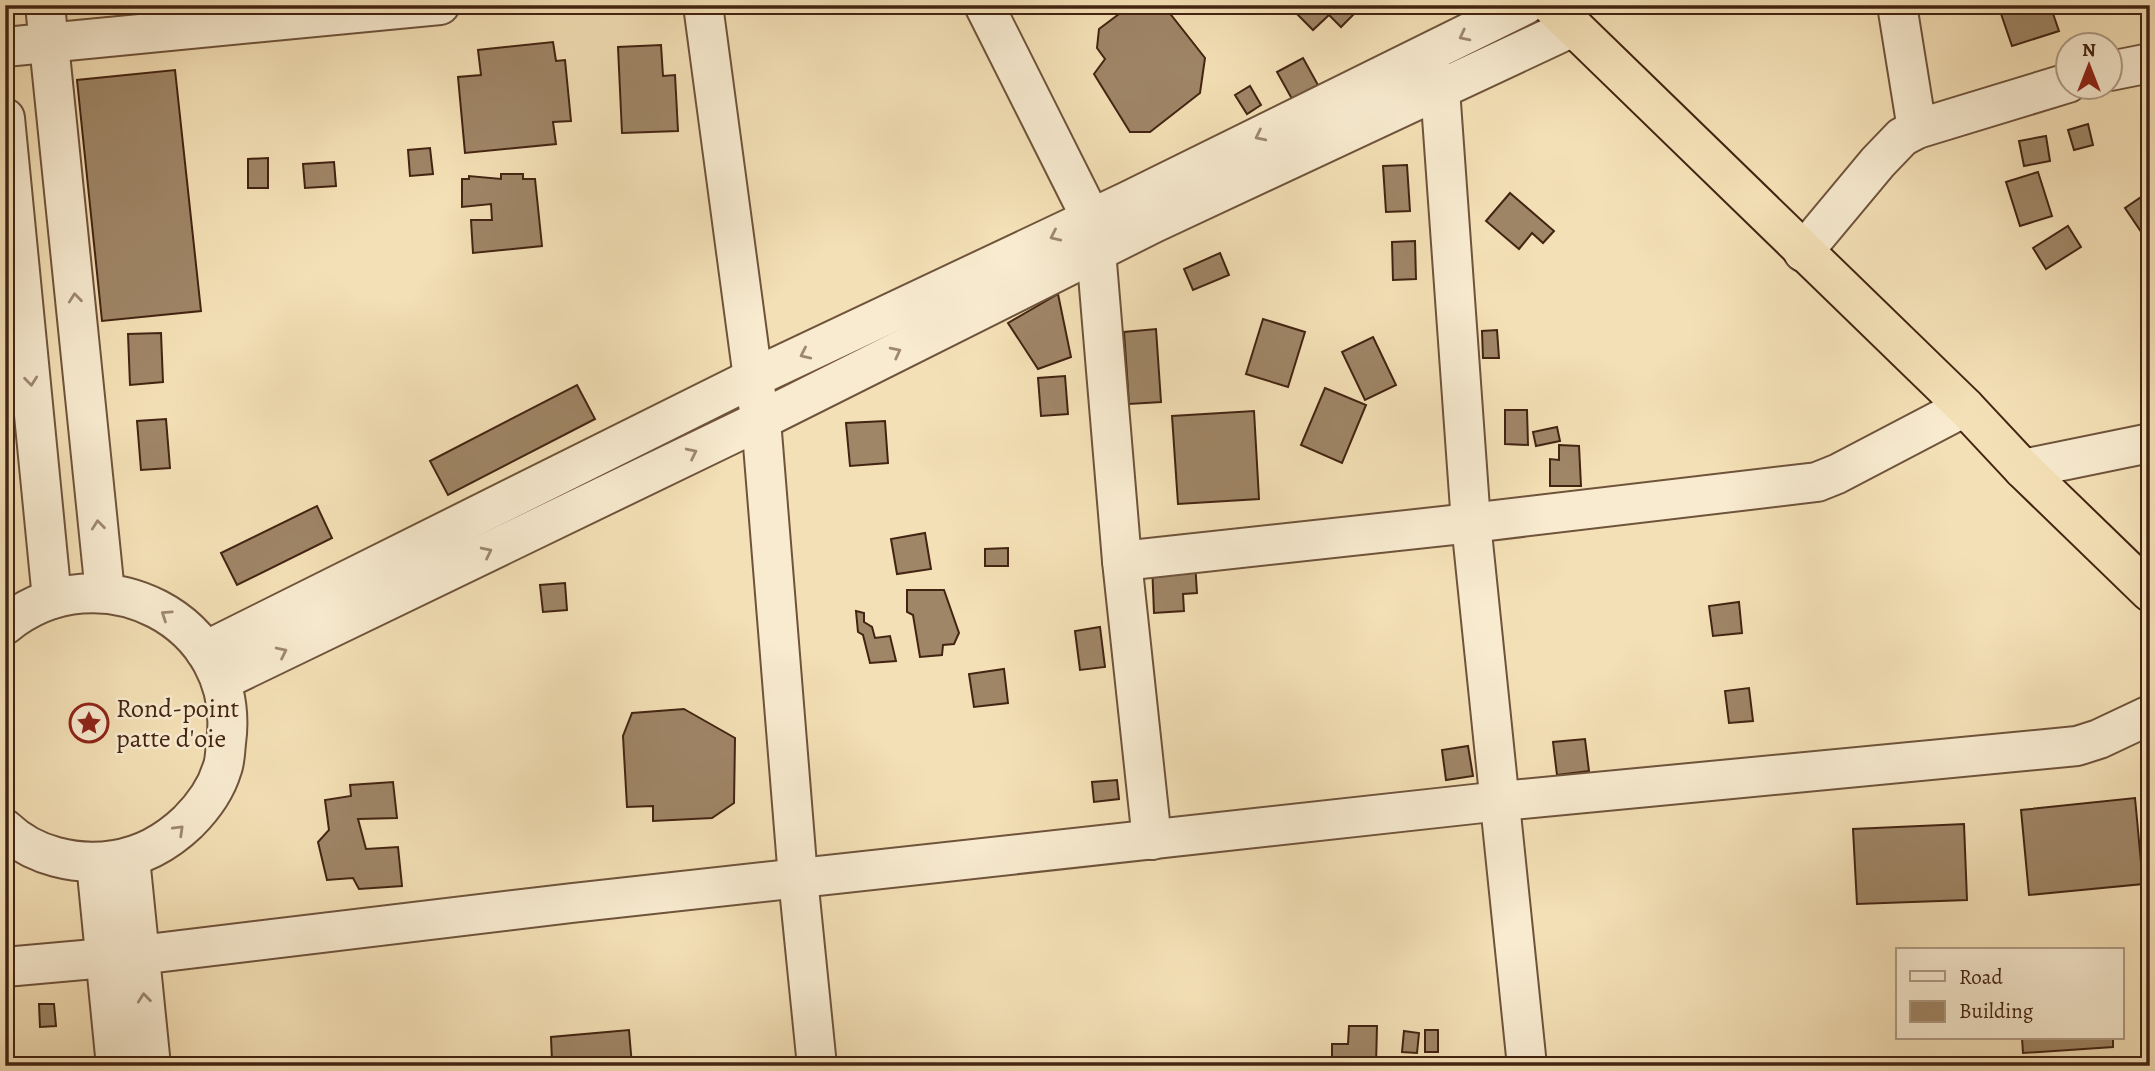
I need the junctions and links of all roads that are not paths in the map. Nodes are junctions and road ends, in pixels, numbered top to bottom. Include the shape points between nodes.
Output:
1 (45, 5) edge
2 (440, 5) edge
3 (703, 5) edge
4 (984, 5) edge
5 (1525, 5) edge
6 (1897, 5) edge
7 (383, 9) edge
8 (1562, 16) edge
9 (49, 43) junction
10 (5, 47) edge
11 (1424, 56) junction
12 (2150, 63) edge
13 (2124, 68) edge
14 (2054, 87) edge
15 (1440, 89) junction
16 (5, 118) edge
17 (1917, 129) junction
18 (1094, 235) junction
19 (1803, 252) junction
20 (753, 378) junction
21 (1965, 407) junction
22 (761, 420) junction
23 (2150, 443) edge
24 (2023, 469) junction
25 (1471, 523) junction
26 (1122, 561) junction
27 (2150, 592) edge
28 (105, 593) junction
29 (52, 599) junction
30 (5, 625) edge
31 (213, 666) junction
32 (2150, 715) edge
33 (1501, 801) junction
34 (5, 829) edge
35 (1152, 840) junction
36 (113, 860) junction
37 (798, 878) junction
38 (123, 956) junction
39 (5, 967) edge
40 (116, 1066) edge
41 (151, 1066) edge
42 (817, 1066) edge
43 (1527, 1066) edge

1 - 9 street
2 - 7 street
3 - 20 street
4 - 18 street
5 -> 11 street
6 - 17 street
7 - 9 street
8 - 15 street
8 - 19 highway
9 - 10 street
28 -> 9 street
11 - 15 street
11 -> 18 street
12 - 13 street
14 - 17 street
15 - 18 street
15 - 25 street
16 -> 29 street
17 - 19 street via 1902,137 1878,162
18 -> 20 street
22 -> 18 street
18 - 26 street
19 - 21 highway
20 - 22 street
20 - 31 street
21 - 24 highway
21 - 25 street via 1817,482
31 -> 22 street
22 - 37 street
23 - 24 street
24 - 27 highway
25 - 26 street
25 - 33 street
26 - 35 street
28 - 29 street
31 -> 28 street via 186,629 162,611
29 - 30 street
36 -> 31 street via 170,839 202,808 223,769 229,724
32 - 33 street via 2077,746
33 - 35 street
33 - 43 street
34 - 36 street via 53,857
35 - 37 street
36 - 38 street
37 - 38 street
37 - 42 street
38 - 39 street
38 - 40 street
41 -> 38 street

